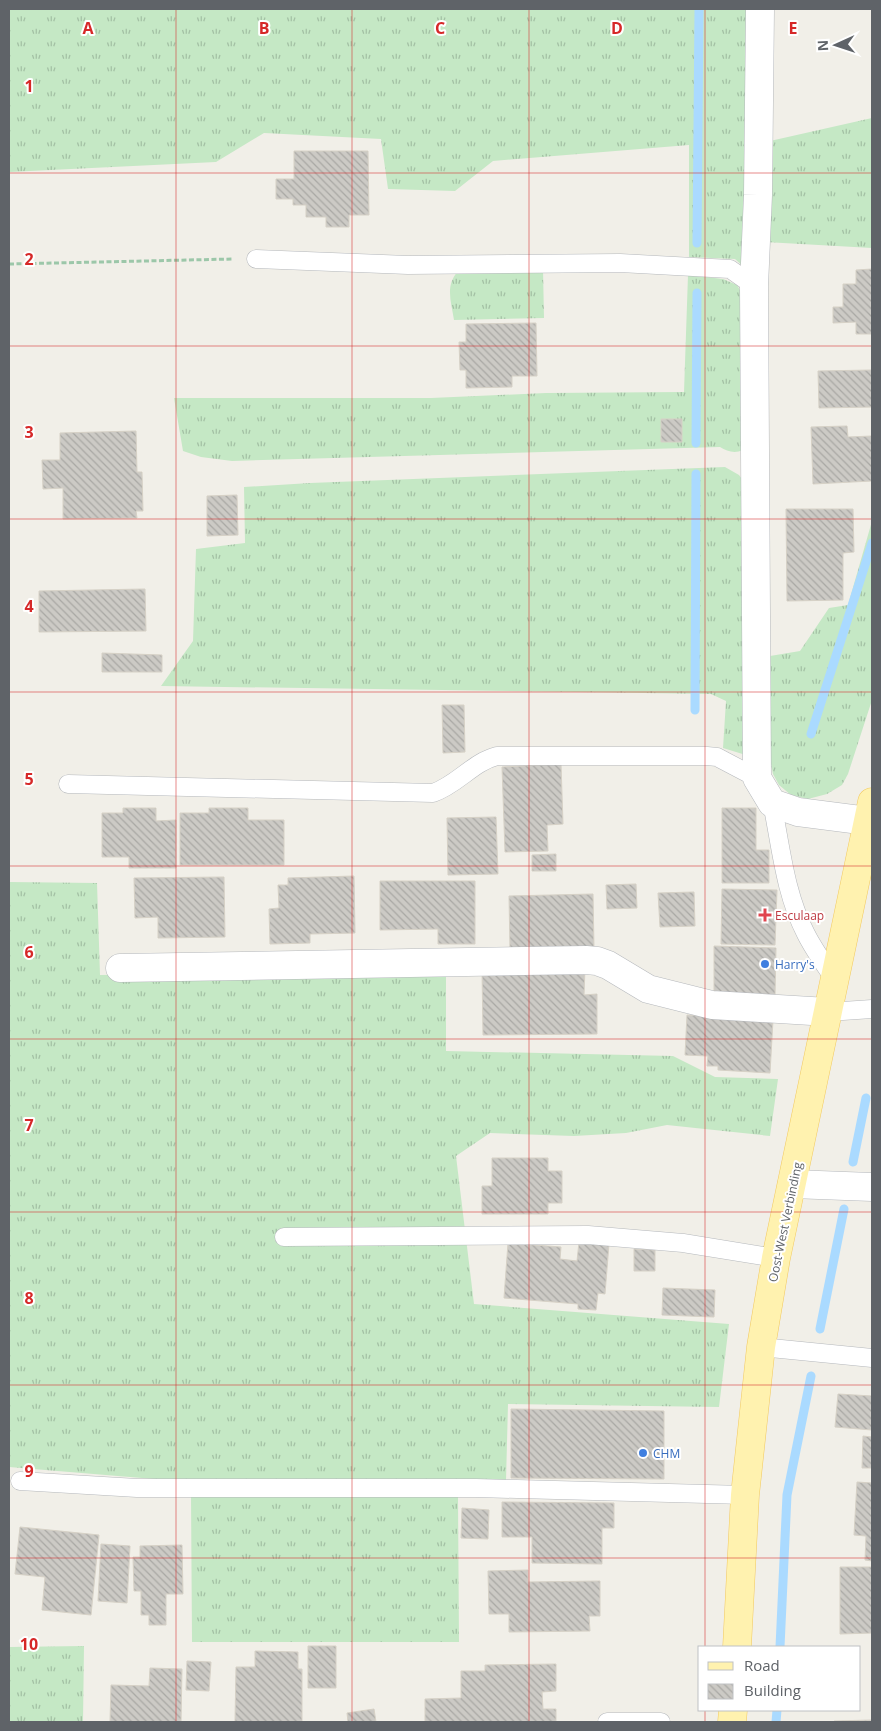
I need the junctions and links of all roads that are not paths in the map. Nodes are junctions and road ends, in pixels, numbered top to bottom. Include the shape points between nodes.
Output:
1 (760, 9) edge
2 (256, 259) road end
3 (754, 286) junction
4 (756, 778) junction
5 (68, 784) dead end
6 (772, 803) junction
7 (871, 815) edge
8 (120, 968) dead end
9 (835, 980) junction
10 (872, 1009) edge
11 (828, 1012) junction
12 (792, 1184) junction
13 (872, 1187) edge
14 (284, 1237) dead end
15 (776, 1258) junction
16 (761, 1347) junction
17 (872, 1358) edge
18 (20, 1481) dead end
19 (745, 1495) junction
20 (736, 1646) edge
21 (607, 1722) edge
22 (661, 1722) edge

1 - 3 street
2 - 3 lane via 408,265 629,264 730,269
3 - 4 street
4 - 5 lane via 717,757 707,756 497,756 487,758 449,786 433,793
4 - 6 street
6 - 7 street via 798,812
6 - 9 lane via 790,893 806,935
7 - 9 main road, Oost-West Verbinding
8 - 11 street via 586,960 608,965 648,989 712,1005
9 - 11 main road, Oost-West Verbinding
10 - 11 lane
11 - 12 main road, Oost-West Verbinding
12 - 13 street
12 - 15 main road, Oost-West Verbinding
14 - 15 lane via 588,1236 683,1243
15 - 16 main road, Oost-West Verbinding
16 - 17 lane
16 - 19 main road, Oost-West Verbinding
18 - 19 lane via 137,1488 476,1488
19 - 20 main road, Oost-West Verbinding
21 - 22 lane

